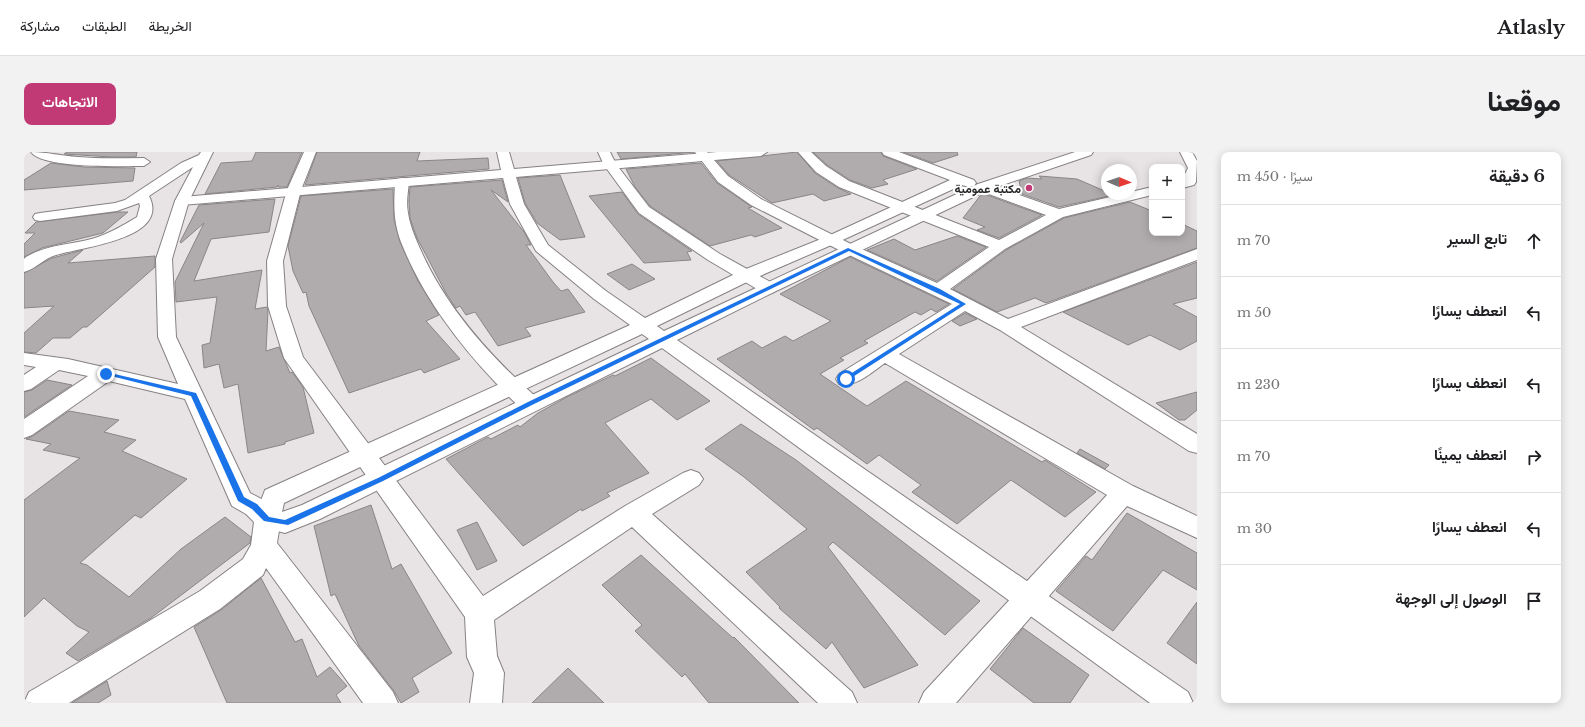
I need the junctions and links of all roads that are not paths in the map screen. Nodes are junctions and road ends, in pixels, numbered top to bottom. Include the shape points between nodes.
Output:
1 (40, 152) edge
2 (310, 152) edge
3 (760, 152) edge
4 (804, 152) edge
5 (888, 152) edge
6 (1087, 152) edge
7 (1186, 152) edge
8 (703, 154) edge
9 (206, 155) edge
10 (607, 158) edge
11 (506, 162) edge
12 (1195, 168) edge
13 (145, 175) edge
14 (961, 180) junction
15 (402, 182) junction
16 (1185, 183) edge
17 (982, 187) junction
18 (294, 190) junction
19 (1149, 192) edge
20 (182, 201) junction
21 (902, 207) junction
22 (1058, 214) junction
23 (923, 215) junction
24 (40, 217) dead end
25 (831, 240) junction
26 (1000, 246) junction
27 (849, 249) junction
28 (1197, 254) edge
29 (24, 267) edge
30 (747, 275) junction
31 (768, 288) junction
32 (938, 290) junction
33 (964, 304) junction
34 (643, 326) junction
35 (1007, 326) junction
36 (663, 340) junction
37 (884, 354) junction
38 (24, 359) edge
39 (56, 363) junction
40 (106, 374) junction
41 (846, 379) dead end
42 (24, 384) edge
43 (510, 387) junction
44 (193, 394) junction
45 (530, 403) junction
46 (24, 430) edge
47 (1197, 445) edge
48 (364, 457) junction
49 (691, 479) dead end
50 (380, 480) junction
51 (1124, 493) junction
52 (634, 513) junction
53 (1197, 528) edge
54 (265, 532) junction
55 (1030, 599) junction
56 (479, 614) junction
57 (40, 703) edge
58 (382, 703) edge
59 (486, 703) edge
60 (841, 703) edge
61 (935, 703) edge
62 (1178, 703) edge

1 - 13 street via 48,157
2 - 18 street
3 - 8 street
4 - 21 street via 821,169 844,184
5 - 14 street
6 - 17 street
7 - 12 street
8 - 10 street
8 - 25 street via 723,179 756,202
9 - 13 street via 185,166
9 - 20 street
10 - 11 street
10 - 30 street via 644,210 714,257
11 - 15 street
11 - 34 street via 517,204 542,248
12 - 16 street via 1189,182
13 - 24 street via 130,203
13 - 29 street via 147,206 144,219 100,241 40,254
14 - 17 street
14 - 21 street
15 - 18 street
15 - 43 street via 401,214 410,243 437,299
17 - 22 street
17 - 23 street
18 - 20 street
18 - 48 street via 275,261 277,306 294,358
19 - 22 street
20 - 44 street via 164,259 168,337
21 - 23 street
21 - 25 street
22 - 26 street
23 - 26 street
23 - 27 street
25 - 27 street
25 - 30 street
26 - 32 street
27 - 31 street
27 - 32 street
28 - 35 street
30 - 31 street
30 - 34 street
31 - 36 street
32 - 33 street
33 - 35 street
33 - 37 street
34 - 36 street
34 - 43 street
35 - 47 street
36 - 45 street
36 - 55 street
37 - 41 street
37 - 51 street
38 - 39 street
39 - 40 street
39 - 42 street
40 - 44 street
40 - 46 street
43 - 45 street
43 - 48 street
44 - 54 street via 241,499 254,506
45 - 50 street
48 - 50 street
48 - 54 street via 274,497
49 - 52 street
50 - 54 street
50 - 56 street
51 - 53 street
51 - 55 street
52 - 56 street
52 - 60 street
54 - 57 street via 253,567 210,600
54 - 58 street
55 - 61 street
55 - 62 street
56 - 59 street via 482,657 489,672

